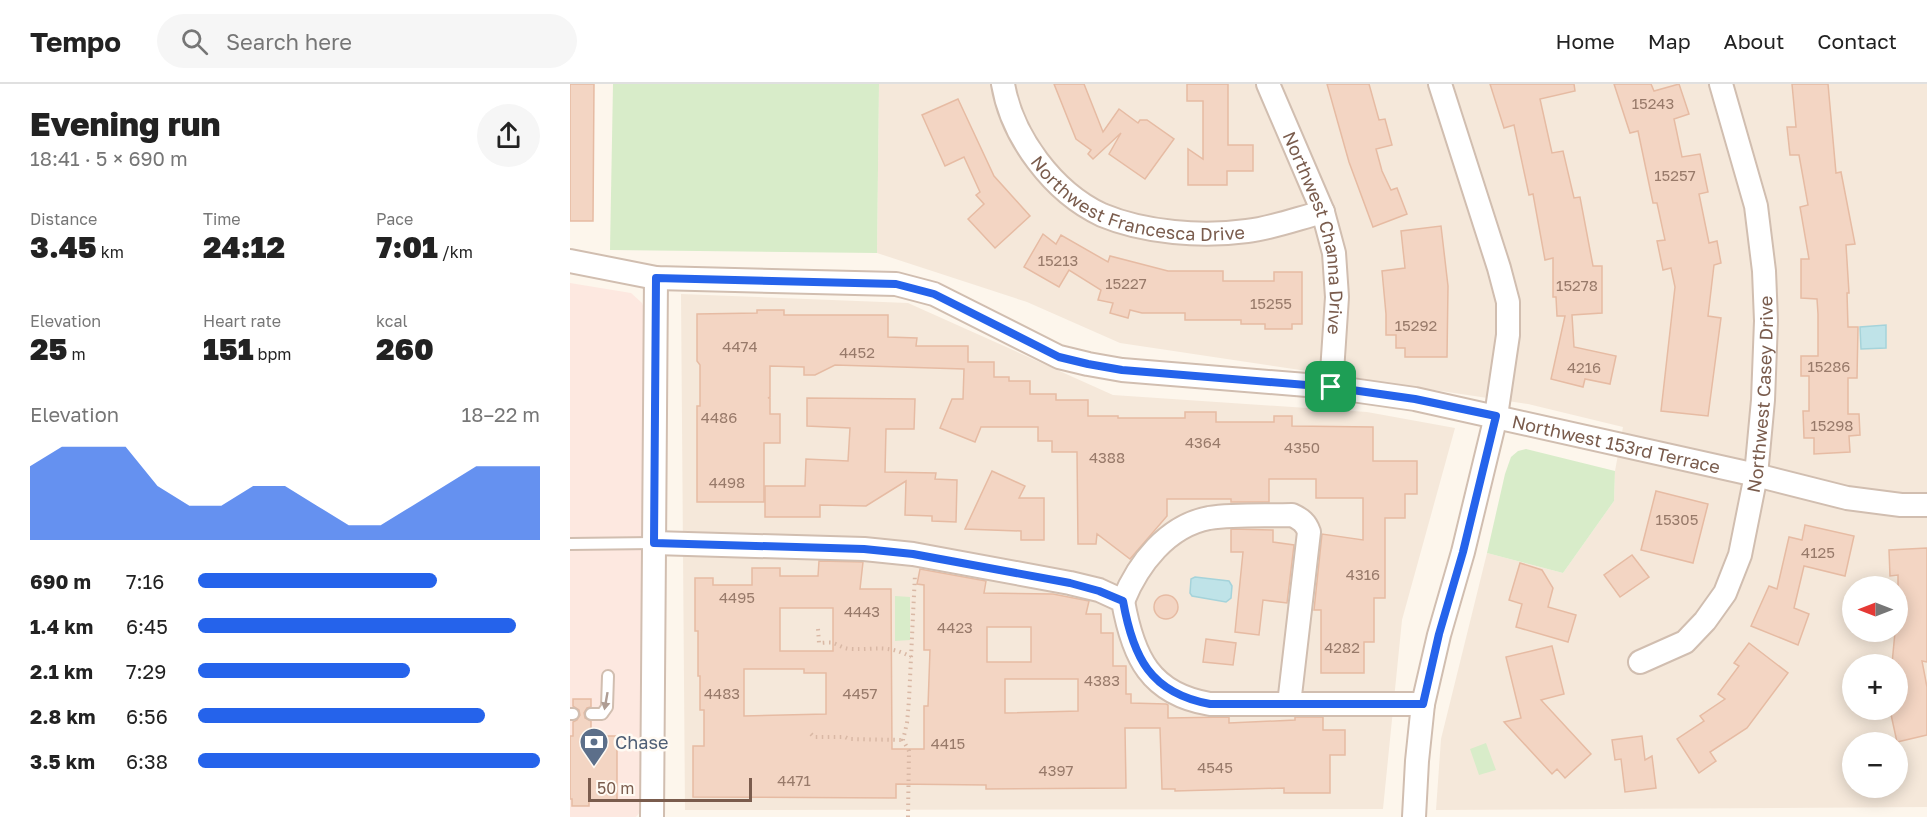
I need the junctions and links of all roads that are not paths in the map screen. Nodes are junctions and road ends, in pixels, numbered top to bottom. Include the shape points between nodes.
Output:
1 (1003, 84) edge
2 (1268, 84) edge
3 (1440, 84) edge
4 (1721, 84) edge
5 (1323, 212) junction
6 (570, 261) edge
7 (656, 278) junction
8 (1331, 387) junction
9 (1496, 416) junction
10 (1756, 475) junction
11 (1927, 505) edge
12 (654, 543) junction
13 (570, 544) edge
14 (1123, 601) junction
15 (1640, 662) dead end
16 (608, 676) dead end
17 (1289, 704) junction
18 (1423, 704) junction
19 (591, 714) dead end
20 (652, 817) edge
21 (1414, 817) edge

1 - 5 street, Northwest Francesca Drive via 1012,120 1025,145 1074,197 1102,214 1151,228 1213,234 1250,231
2 - 5 street, Northwest Channa Drive
3 - 9 street via 1508,302 1508,335
4 - 10 street, Northwest Casey Drive via 1756,206 1764,271 1766,321
5 - 8 street, Northwest Channa Drive via 1334,253 1337,297
6 - 7 street, Northwest 153rd Terrace
7 - 8 street, Northwest 153rd Terrace via 896,284 934,294 1059,357 1088,364
7 - 12 street
8 - 9 street, Northwest 153rd Terrace
9 - 10 street, Northwest 153rd Terrace
9 - 18 street
10 - 11 street, Northwest 153rd Terrace via 1847,498
10 - 15 street, Northwest Casey Drive via 1740,555 1725,593 1685,642
12 - 13 lane
12 - 14 street via 864,549 917,555 1070,583
12 - 20 street
14 - 17 street via 1136,650 1162,685 1190,700 1210,704
14 - 17 street via 1132,581 1156,549 1189,525 1229,516 1300,518 1309,532
16 -> 19 lane via 607,707 602,714
17 - 18 street
18 - 21 street

